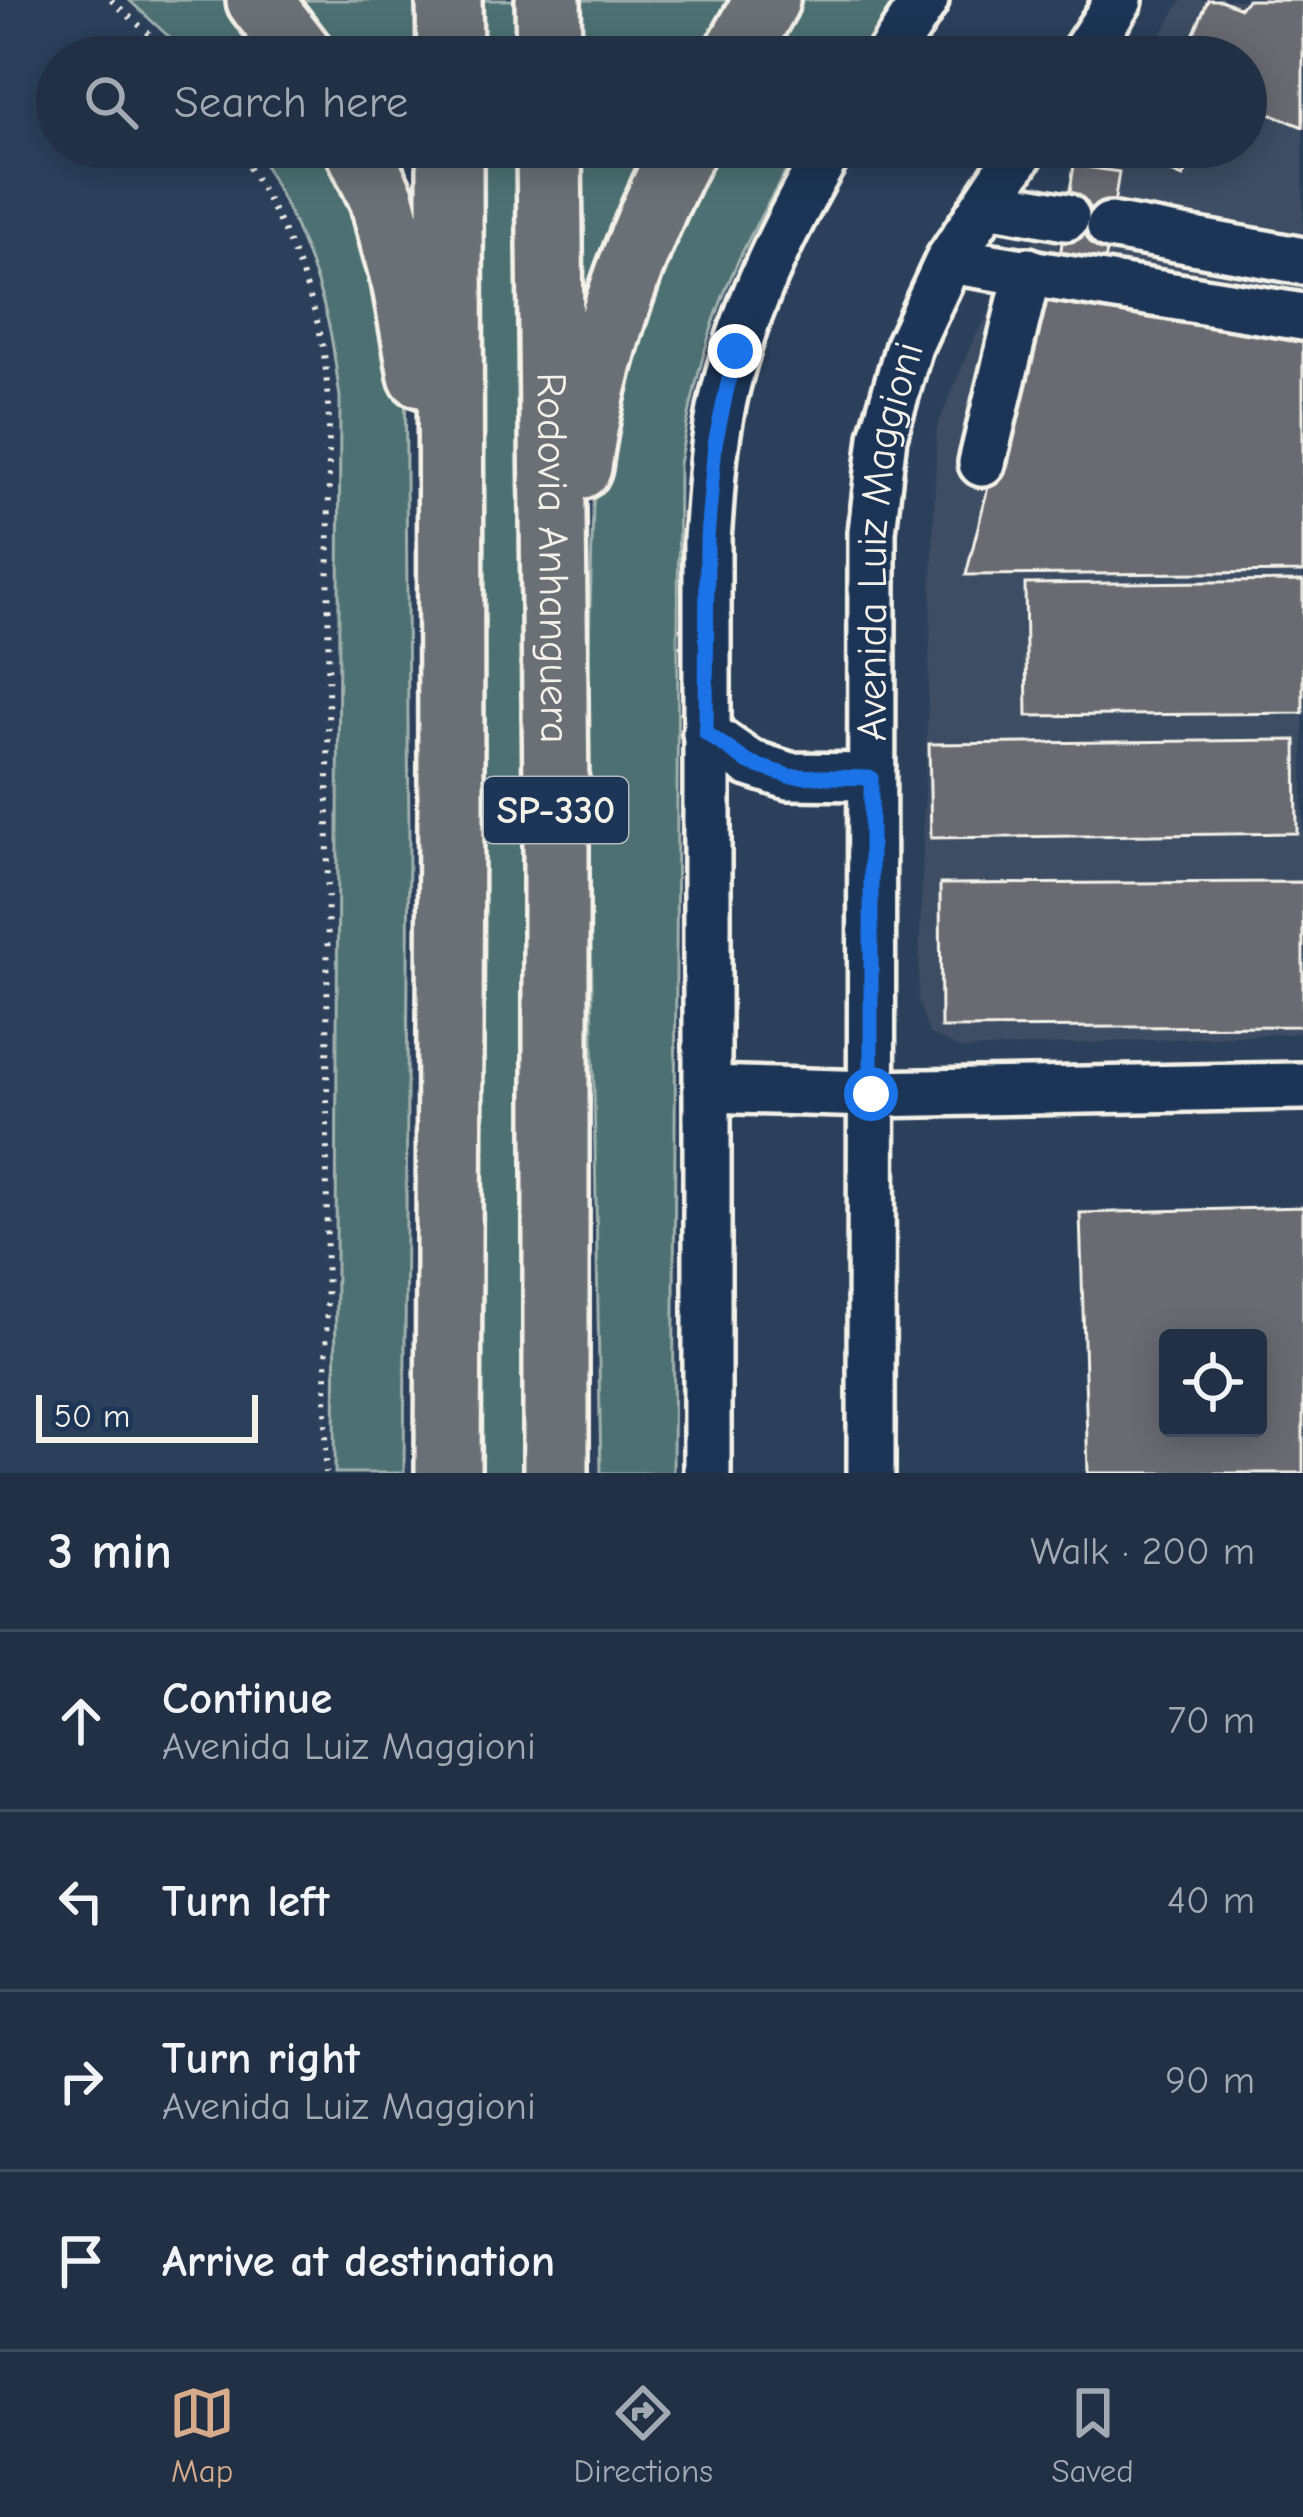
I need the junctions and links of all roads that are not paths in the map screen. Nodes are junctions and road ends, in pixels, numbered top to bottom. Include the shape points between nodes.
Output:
1 (259, 0) edge
2 (449, 0) edge
3 (548, 0) edge
4 (767, 0) edge
5 (925, 0) edge
6 (1119, 0) edge
7 (287, 36) edge
8 (449, 36) edge
9 (549, 36) edge
10 (747, 36) edge
11 (902, 36) edge
12 (1096, 36) edge
13 (367, 168) edge
14 (450, 168) edge
15 (550, 168) edge
16 (675, 168) edge
17 (819, 168) edge
18 (1010, 168) edge
19 (988, 202) junction
20 (1066, 218) dead end
21 (1111, 226) dead end
22 (949, 260) junction
23 (1303, 262) edge
24 (1028, 272) junction
25 (1303, 317) edge
26 (982, 463) dead end
27 (706, 733) junction
28 (871, 778) junction
29 (556, 792) junction
30 (452, 803) junction
31 (1303, 1085) edge
32 (707, 1089) junction
33 (871, 1094) junction
34 (448, 1473) edge
35 (556, 1473) edge
36 (707, 1473) edge
37 (871, 1473) edge

1 - 7 highway
2 - 8 highway
3 - 9 highway
4 - 10 highway
5 - 11 street
6 - 12 street
13 - 30 highway via 382,199 420,359
14 - 30 highway, SP-330
15 - 29 highway, Rodovia Anhanguera / SP-330
16 - 29 highway via 649,221 585,420
17 - 27 street via 768,262 735,351 715,444
18 - 19 street, Avenida Luiz Maggioni
19 - 20 street
19 - 22 street, Avenida Luiz Maggioni
21 - 23 street
22 - 24 street
22 - 28 street, Avenida Luiz Maggioni via 909,346 883,437 872,532
24 - 25 street
24 - 26 street
27 - 28 street via 749,763 789,776
27 - 32 street
28 - 33 street, Avenida Luiz Maggioni
29 - 35 highway, Rodovia Anhanguera / SP-330
30 - 34 highway, SP-330
31 - 33 street
32 - 33 street
32 - 36 street
33 - 37 street, Avenida Luiz Maggioni

